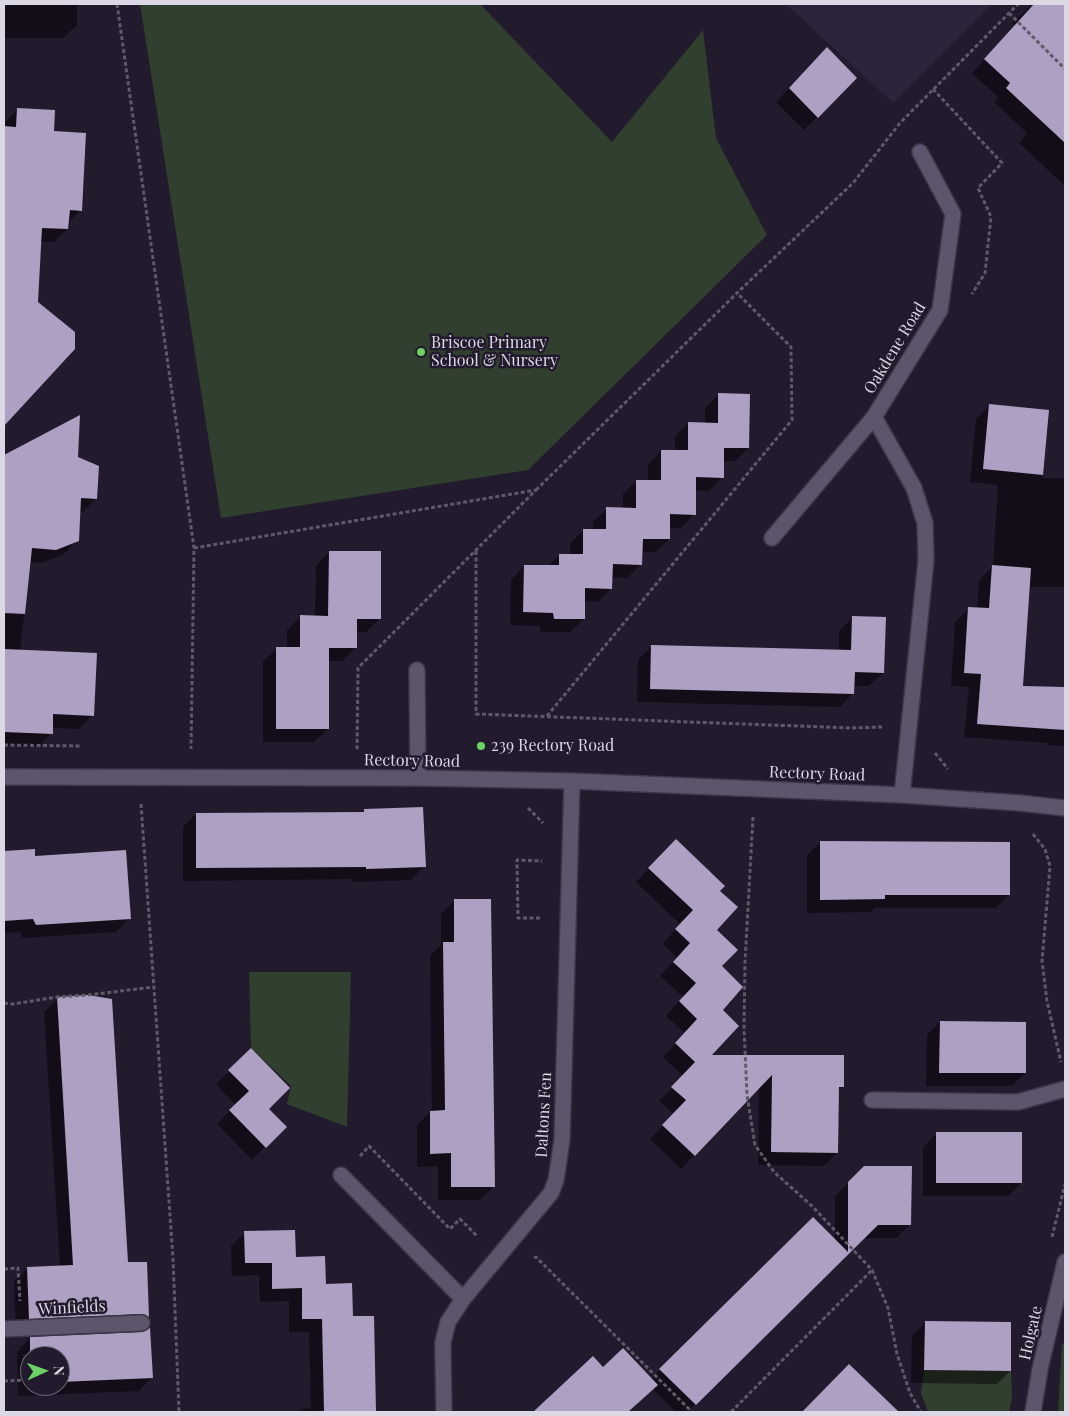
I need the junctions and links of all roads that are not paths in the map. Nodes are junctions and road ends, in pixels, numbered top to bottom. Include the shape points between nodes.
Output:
1 (920, 152) dead end
2 (874, 417) junction
3 (772, 538) dead end
4 (417, 670) dead end
5 (4, 777) edge
6 (418, 778) junction
7 (572, 781) junction
8 (902, 795) junction
9 (1065, 808) edge
10 (1065, 1089) edge
11 (872, 1100) dead end
12 (341, 1175) road end
13 (1065, 1262) edge
14 (464, 1299) junction
15 (142, 1323) dead end
16 (4, 1329) edge
17 (444, 1412) edge
18 (1033, 1412) edge

1 - 2 street, Oakdene Road via 953,214 940,310
2 - 3 street
2 - 8 street, Oakdene Road via 914,488 925,523 926,560
4 - 6 street
5 - 6 street, Rectory Road
6 - 7 street, Rectory Road
7 - 8 street, Rectory Road
7 - 14 street, Daltons Fen via 562,1140 556,1180 552,1193
8 - 9 street, Rectory Road
10 - 11 street via 1018,1102
12 - 14 street
13 - 18 street, Holgate
14 - 17 street, Daltons Fen via 448,1322 444,1342
15 - 16 street, Winfields

